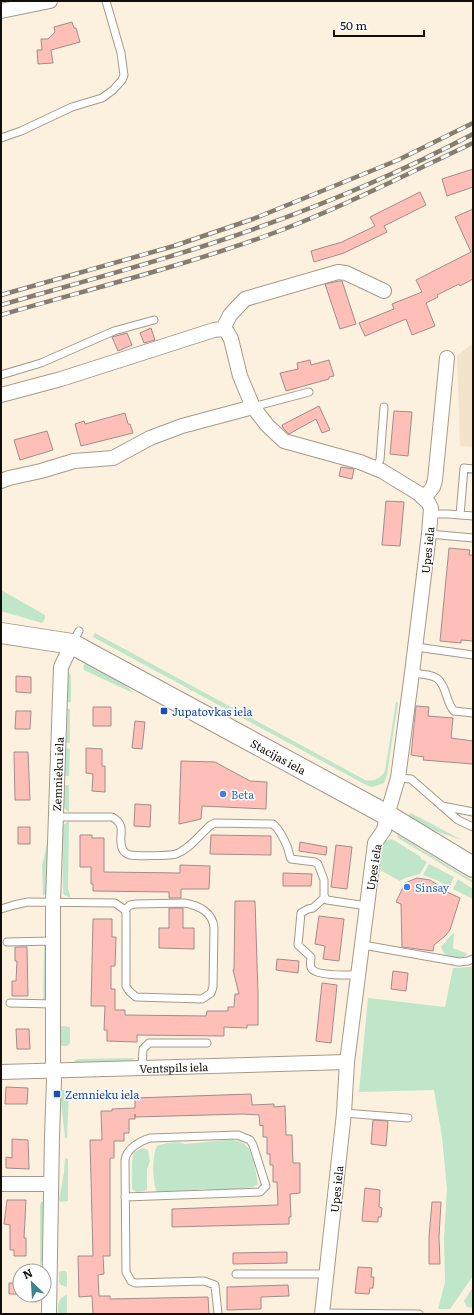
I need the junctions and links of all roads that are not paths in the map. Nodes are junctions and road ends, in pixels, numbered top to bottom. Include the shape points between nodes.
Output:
1 (50, 1) edge
2 (106, 1) edge
3 (1, 11) edge
4 (1, 138) edge
5 (384, 291) dead end
6 (154, 320) dead end
7 (223, 329) junction
8 (447, 358) dead end
9 (1, 374) edge
10 (309, 392) dead end
11 (1, 396) edge
12 (384, 407) dead end
13 (253, 408) junction
14 (376, 468) junction
15 (473, 469) edge
16 (1, 481) edge
17 (424, 498) junction
18 (431, 514) junction
19 (460, 515) junction
20 (473, 516) edge
21 (429, 534) junction
22 (473, 538) edge
23 (3, 631) edge
24 (77, 642) junction
25 (416, 647) junction
26 (473, 655) edge
27 (412, 673) junction
28 (473, 713) edge
29 (398, 778) junction
30 (441, 806) junction
31 (473, 812) edge
32 (387, 815) junction
33 (56, 817) junction
34 (473, 827) edge
35 (473, 867) edge
36 (325, 897) junction
37 (53, 902) junction
38 (367, 906) junction
39 (1, 910) edge
40 (125, 910) junction
41 (53, 941) junction
42 (8, 942) dead end
43 (363, 945) junction
44 (473, 959) edge
45 (358, 975) junction
46 (10, 1002) dead end
47 (53, 1004) junction
48 (207, 1043) dead end
49 (347, 1062) junction
50 (142, 1068) junction
51 (53, 1071) junction
52 (1, 1072) edge
53 (344, 1113) junction
54 (408, 1118) dead end
55 (1, 1184) edge
56 (51, 1184) junction
57 (125, 1198) junction
58 (236, 1274) dead end
59 (326, 1274) junction
60 (49, 1314) edge
61 (218, 1314) edge
62 (322, 1314) edge
63 (420, 1314) edge

1 - 3 street
2 - 4 lane via 121,53 124,75 122,80 102,98 72,107
5 - 7 street via 346,273 338,272 245,299 230,315
6 - 9 lane via 114,331 41,363
7 - 11 street
7 - 13 street via 230,339 240,376
8 - 17 street via 433,487
10 - 13 lane
12 - 14 lane via 380,460
13 - 14 street via 284,441
13 - 16 street via 182,426 150,438 113,458 74,461
14 - 17 street
15 - 19 lane via 464,468
17 - 18 street, Upes iela
18 - 19 lane
18 - 21 street, Upes iela
19 - 20 lane
21 - 22 lane
21 - 25 street, Upes iela
23 - 24 main road, Stacijas iela
24 - 32 main road, Stacijas iela
24 - 33 street, Zemnieku iela via 61,666
25 - 26 lane
25 - 27 street, Upes iela
27 - 28 lane via 439,679 454,711
27 - 29 street, Upes iela
29 - 30 lane via 411,779
29 - 32 street, Upes iela
30 - 31 lane
30 - 34 lane via 458,820
32 - 35 main road, Stacijas iela
32 - 38 street, Upes iela via 384,830 375,842
33 - 36 lane via 112,817 121,827 123,851 130,855 175,855 215,823 273,824 286,842 291,859 318,864 324,880
33 - 37 street, Zemnieku iela
36 - 38 lane via 327,900
36 - 45 lane via 313,908 301,913 298,945 311,957 311,969 315,972
37 - 39 lane via 28,902
37 - 40 lane via 115,903
37 - 41 street, Zemnieku iela
38 - 43 street, Upes iela
40 - 40 lane via 126,986 129,991 136,997 202,999 211,993 214,922 202,908 184,903 136,904
41 - 42 lane
41 - 47 street, Zemnieku iela
43 - 44 lane via 459,962
43 - 45 street, Upes iela
45 - 49 street, Upes iela
46 - 47 lane
47 - 51 street, Zemnieku iela
48 - 50 lane via 149,1043 143,1049
49 - 50 street, Ventspils iela
49 - 53 street, Upes iela
50 - 51 street, Ventspils iela
51 - 52 street, Ventspils iela
51 - 56 street, Zemnieku iela
53 - 54 lane
53 - 59 street, Upes iela
55 - 56 street
56 - 60 street, Zemnieku iela
57 - 57 lane via 126,1155 133,1147 150,1138 238,1135 244,1137 253,1145 266,1186 260,1192
57 - 61 lane via 126,1272 131,1281 209,1282 216,1288
58 - 59 lane
59 - 62 street, Upes iela
62 - 63 lane

